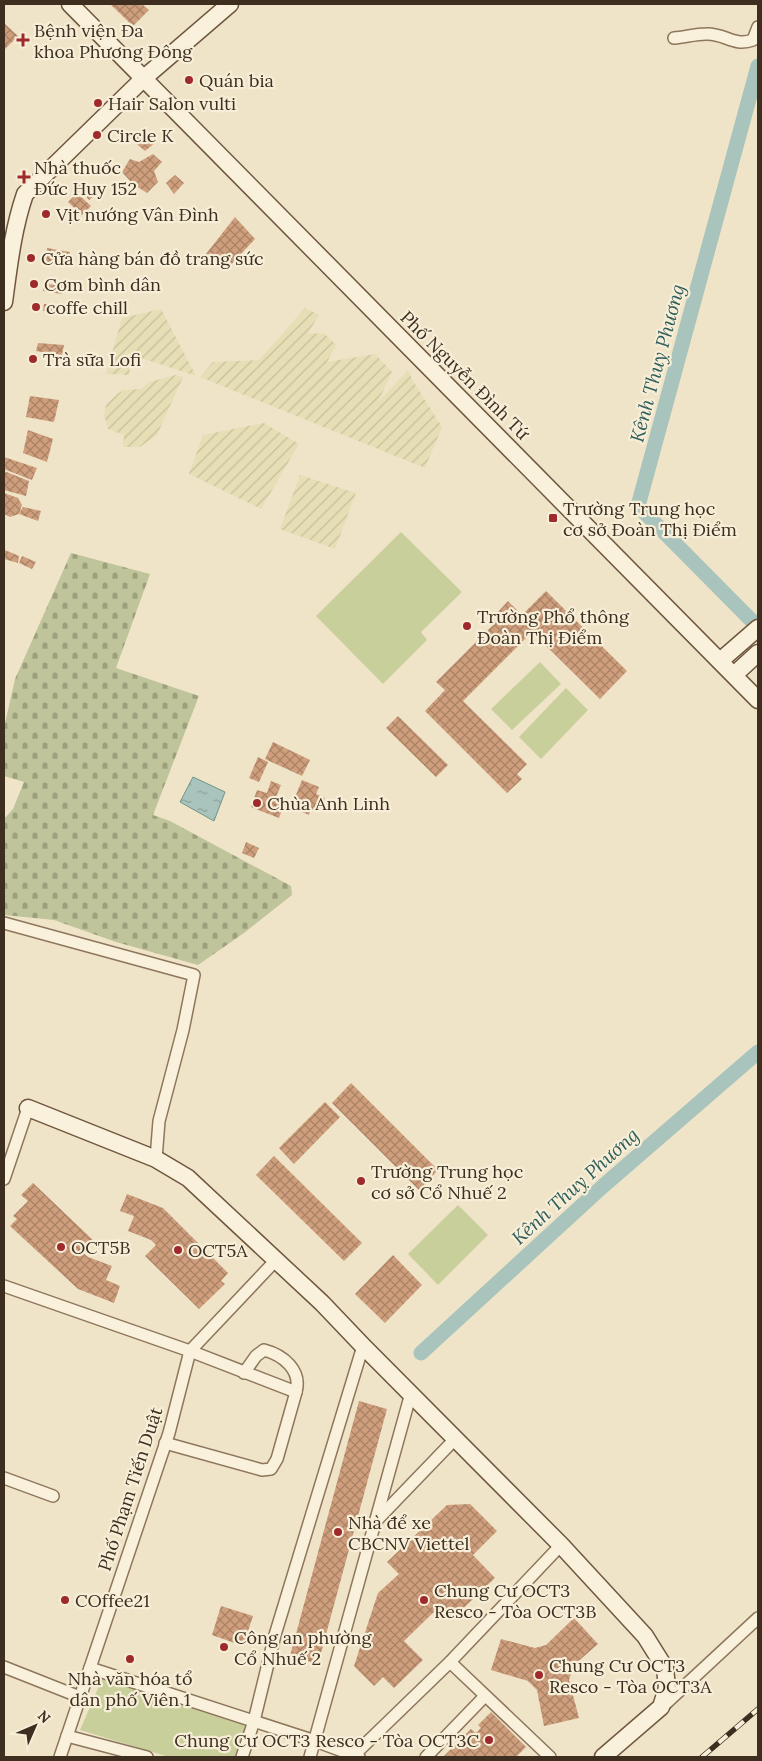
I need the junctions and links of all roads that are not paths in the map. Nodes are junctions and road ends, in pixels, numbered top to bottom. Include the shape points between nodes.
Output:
1 (70, 4) edge
2 (230, 4) edge
3 (758, 28) edge
4 (674, 38) dead end
5 (144, 78) junction
6 (4, 302) edge
7 (753, 633) edge
8 (758, 654) edge
9 (720, 661) junction
10 (734, 675) junction
11 (758, 700) edge
12 (4, 923) edge
13 (28, 1108) joint
14 (156, 1158) junction
15 (4, 1179) edge
16 (277, 1259) junction
17 (4, 1286) edge
18 (363, 1346) junction
19 (190, 1351) junction
20 (244, 1373) junction
21 (296, 1392) junction
22 (411, 1393) junction
23 (455, 1438) junction
24 (165, 1444) junction
25 (4, 1478) edge
26 (53, 1496) dead end
27 (375, 1522) junction
28 (561, 1545) junction
29 (758, 1618) edge
30 (450, 1662) junction
31 (4, 1668) edge
32 (90, 1668) junction
33 (485, 1696) junction
34 (80, 1697) junction
35 (661, 1707) junction
36 (254, 1721) junction
37 (67, 1736) junction
38 (315, 1741) junction
39 (356, 1756) edge
40 (60, 1757) edge
41 (147, 1757) edge
42 (242, 1757) edge
43 (310, 1757) edge
44 (426, 1757) edge
45 (550, 1757) edge
46 (603, 1757) edge

1 - 5 street, Phố Nguyễn Đình Tứ
2 - 5 street
3 - 4 street via 753,40 746,42 706,34
5 - 6 street via 24,194 11,249
5 - 9 street, Phố Nguyễn Đình Tứ
7 - 9 street
8 - 10 street
9 - 10 street, Phố Nguyễn Đình Tứ
10 - 11 street, Phố Nguyễn Đình Tứ
12 - 14 street via 194,975 183,1030 164,1096
13 - 14 street
13 - 15 street
14 - 16 street via 188,1178
16 - 18 street
16 - 19 street, Phố Phạm Tiến Duật
17 - 19 street
18 - 22 street
18 - 36 street via 275,1635
19 - 20 street
19 - 24 street, Phố Phạm Tiến Duật
20 - 21 street
20 - 21 street via 264,1350 274,1353 289,1363 297,1375
21 - 24 street via 277,1459 271,1469 262,1470
22 - 23 street
22 - 27 street
23 - 27 street
23 - 28 street
24 - 32 street, Phố Phạm Tiến Duật
25 - 26 street
27 - 38 street
28 - 30 street
28 - 35 street via 645,1636 665,1668 667,1688
29 - 35 street
30 - 33 street
30 - 39 street
31 - 34 street
32 - 34 street, Phố Phạm Tiến Duật
32 - 36 street
33 - 44 street
33 - 45 street
34 - 37 street, Phố Phạm Tiến Duật
35 - 46 street
36 - 38 street
36 - 42 street
37 - 40 street, Phố Phạm Tiến Duật
37 - 41 street
38 - 39 street
38 - 43 street

